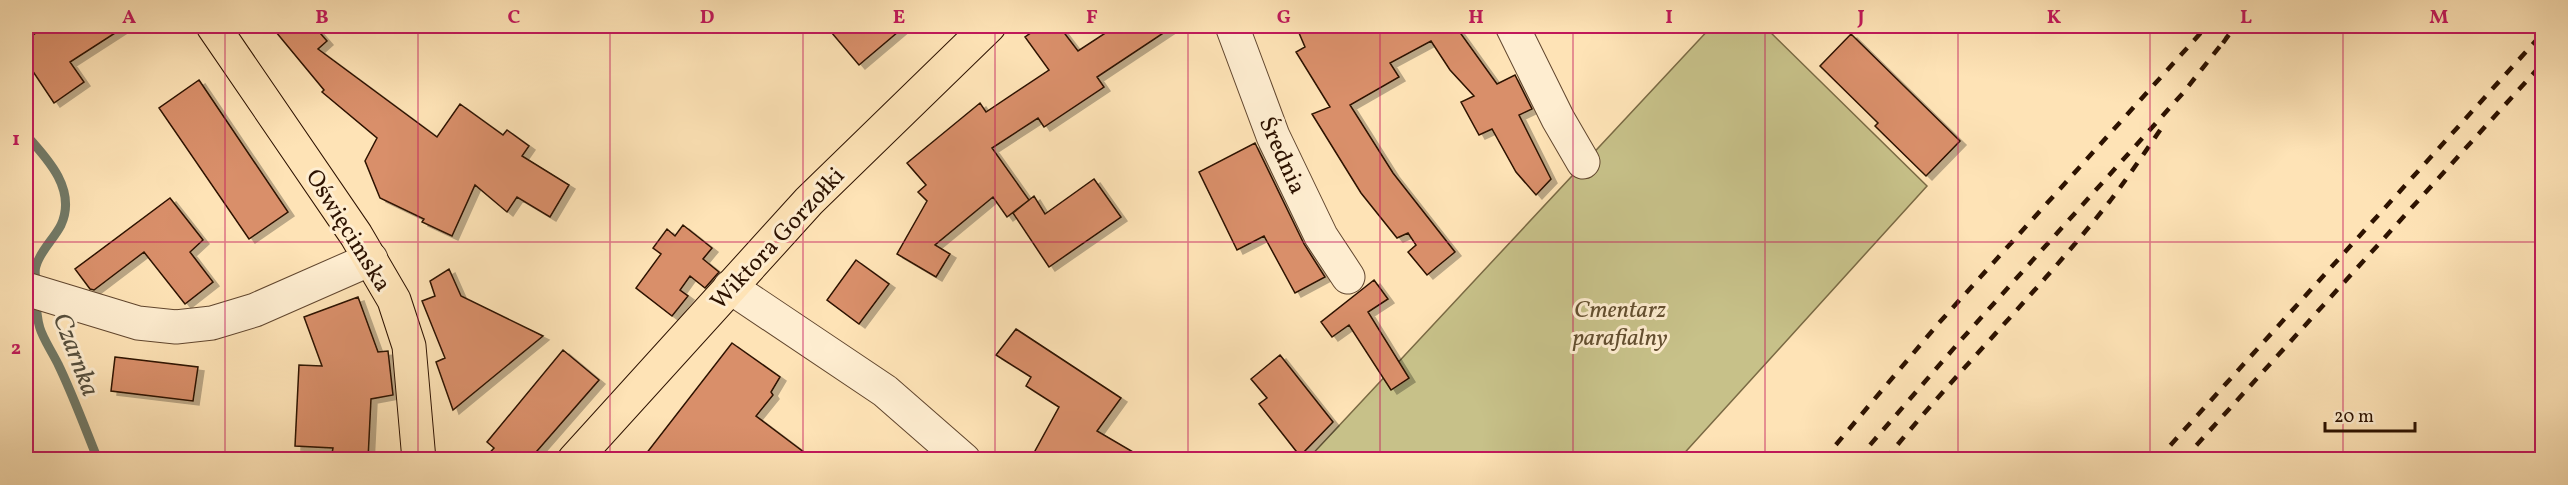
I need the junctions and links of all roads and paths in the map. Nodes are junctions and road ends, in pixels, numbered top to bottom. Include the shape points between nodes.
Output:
1 (213, 26) edge
2 (989, 26) edge
3 (1232, 26) edge
4 (1512, 26) edge
5 (1583, 162) dead end
6 (371, 260) junction
7 (1348, 277) dead end
8 (730, 287) junction
9 (39, 293) edge
10 (419, 459) edge
11 (574, 459) edge
12 (964, 459) edge

1 - 6 main road, Oświęcimska
2 - 8 main road, Wiktora Gorzołki via 809,201
3 - 7 street, Średnia via 1277,146 1321,236
4 - 5 street
6 - 9 street via 290,297 212,324 176,327 138,323
6 - 10 main road, Oświęcimska via 394,300 409,346
8 - 11 main road, Wiktora Gorzołki
8 - 12 street via 885,391

